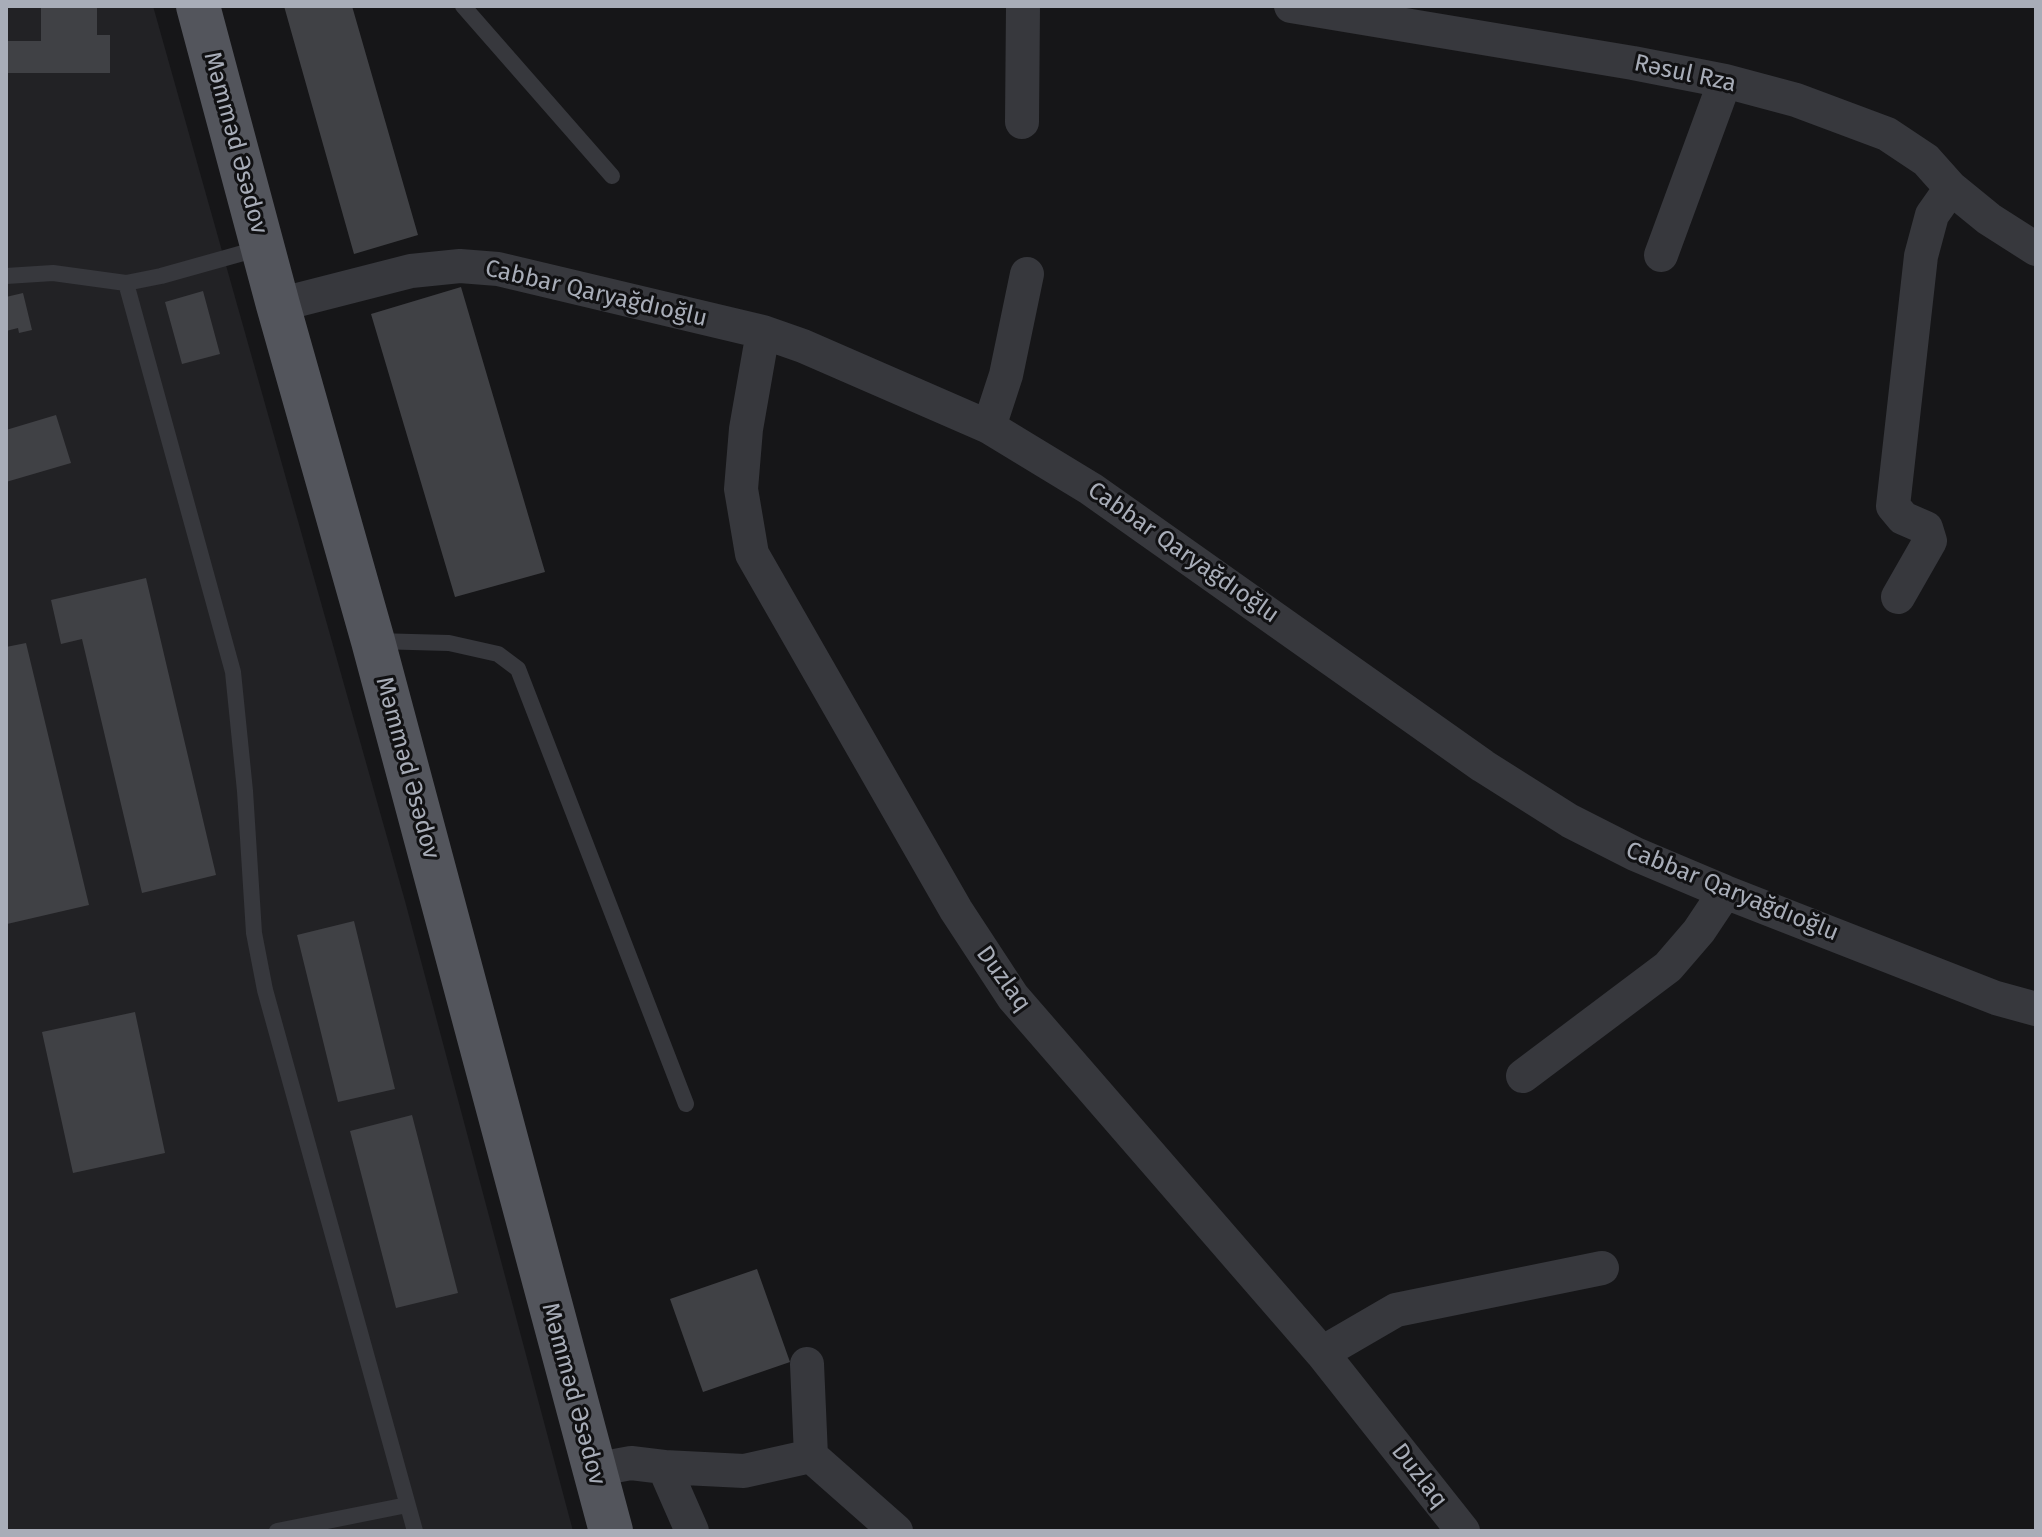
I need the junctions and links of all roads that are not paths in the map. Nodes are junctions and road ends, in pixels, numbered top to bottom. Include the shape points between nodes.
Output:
1 (198, 6) edge
2 (463, 6) edge
3 (1023, 6) edge
4 (1291, 6) edge
5 (1725, 81) junction
6 (1022, 122) dead end
7 (612, 176) dead end
8 (1951, 188) junction
9 (263, 247) junction
10 (2036, 249) edge
11 (1661, 255) dead end
12 (1027, 274) dead end
13 (6, 276) edge
14 (126, 283) junction
15 (278, 305) junction
16 (763, 332) junction
17 (989, 427) junction
18 (1898, 597) dead end
19 (373, 641) junction
20 (1725, 892) junction
21 (2036, 1009) edge
22 (1523, 1076) dead end
23 (686, 1104) dead end
24 (1602, 1268) dead end
25 (1322, 1353) junction
26 (807, 1364) dead end
27 (811, 1456) junction
28 (664, 1467) junction
29 (593, 1470) junction
30 (407, 1505) junction
31 (277, 1531) edge
32 (415, 1531) edge
33 (611, 1531) edge
34 (692, 1531) edge
35 (896, 1531) edge
36 (1463, 1531) edge

1 - 9 main road, Məmməd Əsədov
2 - 7 lane
3 - 6 street
4 - 5 street, Rəsul Rza
5 - 8 street, Rəsul Rza via 1796,100 1887,134 1926,160
5 - 11 street
8 - 10 street, Rəsul Rza
8 - 18 street via 1932,215 1921,256 1893,506 1903,518 1926,528 1930,541
9 - 14 lane
9 - 15 main road, Məmməd Əsədov
12 - 17 street
13 - 14 lane via 53,273
14 - 30 lane via 233,672 254,933 265,990
15 - 16 street, Cabbar Qaryağdıoğlu via 411,271 460,266 498,269
15 - 19 main road, Məmməd Əsədov
16 - 17 street, Cabbar Qaryağdıoğlu
16 - 25 street, Duzlaq via 741,489 752,554 956,910 1013,997
17 - 20 street, Cabbar Qaryağdıoğlu via 1161,536 1483,766 1570,821
19 - 23 lane via 449,643 498,654 518,669
19 - 29 main road, Məmməd Əsədov
20 - 21 street, Cabbar Qaryağdıoğlu
20 - 22 street via 1668,967
24 - 25 street via 1396,1310
25 - 36 street, Duzlaq
26 - 27 street
27 - 28 street via 744,1471
27 - 35 street
28 - 29 street via 631,1463
28 - 34 street
29 - 33 main road, Məmməd Əsədov
30 - 31 lane
30 - 32 lane

